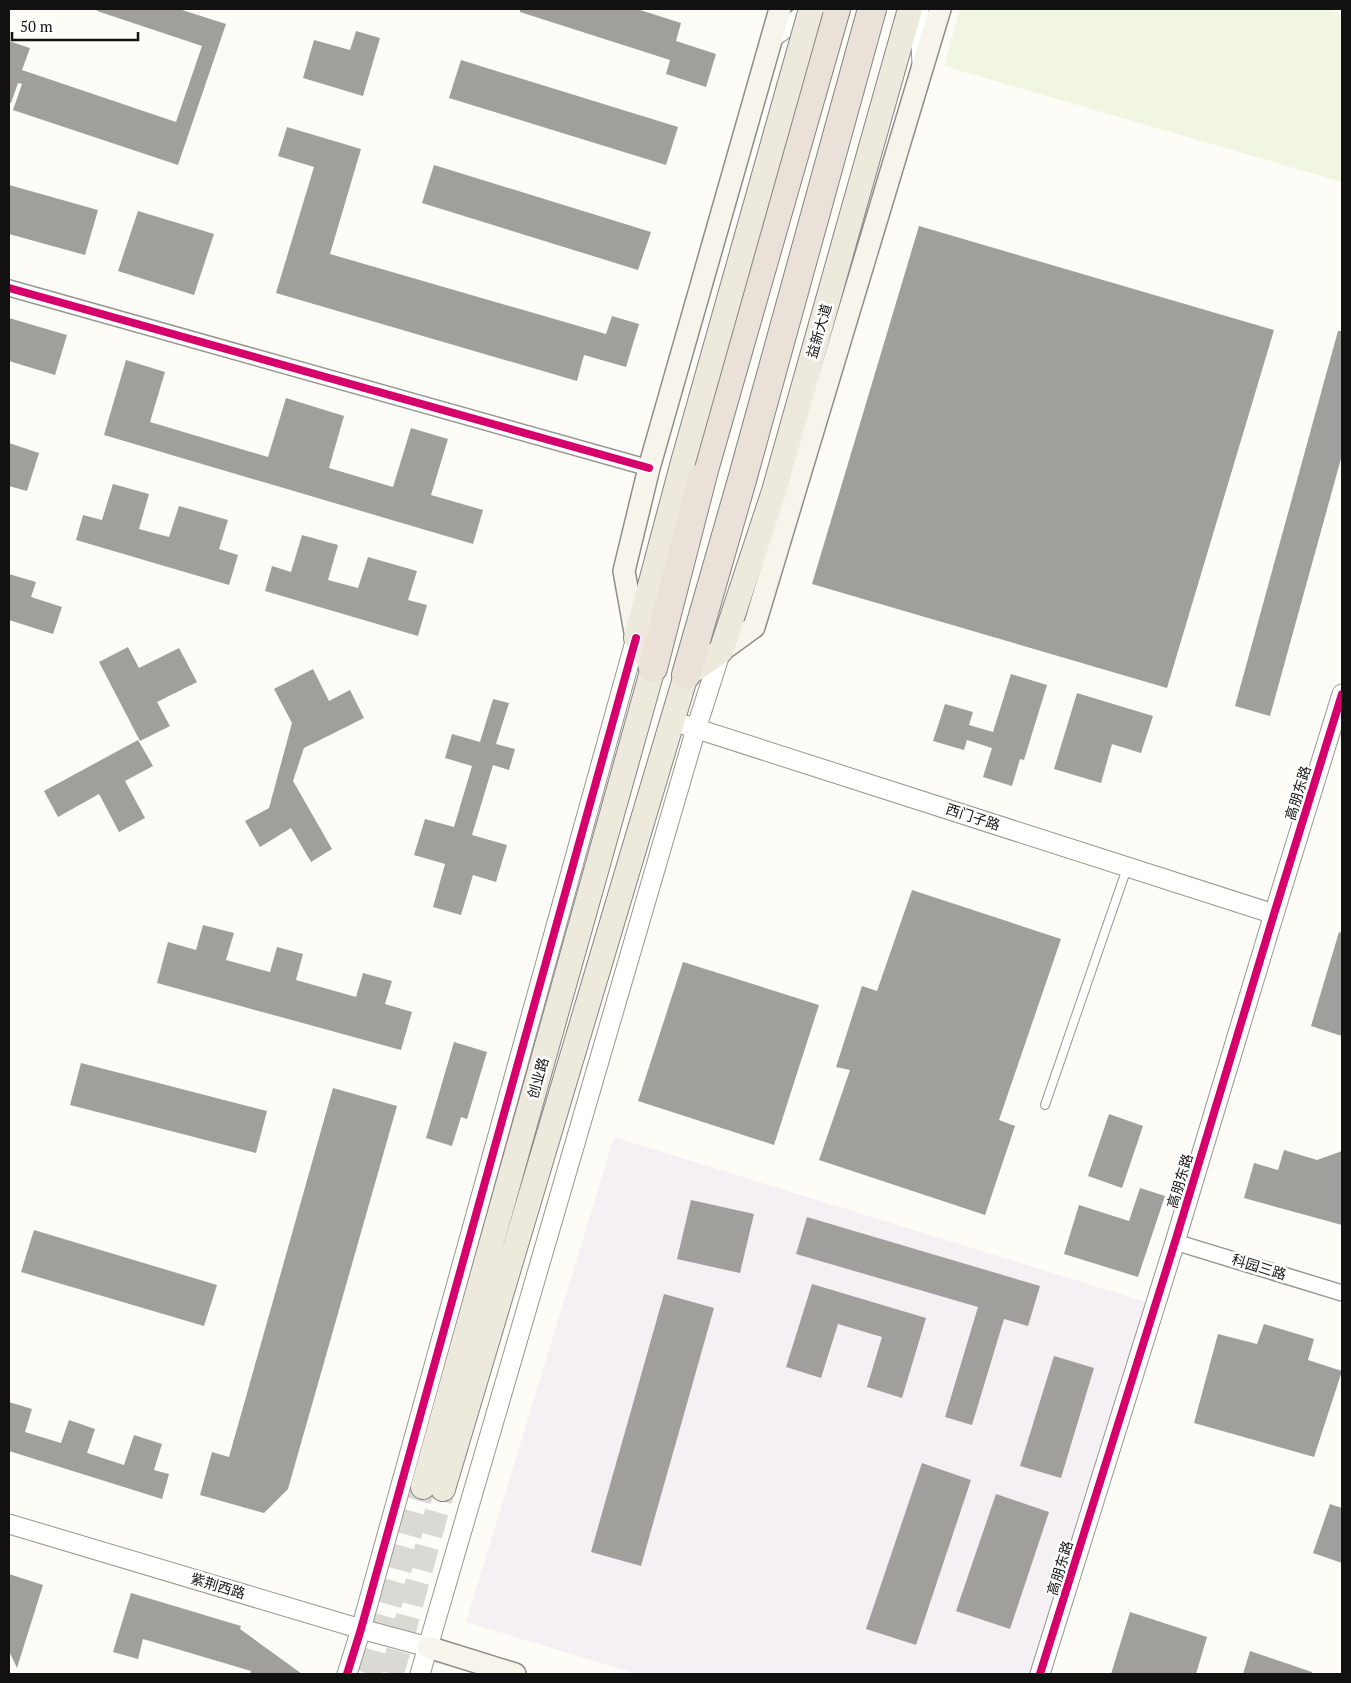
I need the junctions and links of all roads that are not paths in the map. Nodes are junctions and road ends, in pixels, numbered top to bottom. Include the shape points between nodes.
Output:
1 (780, 9) edge
2 (811, 9) edge
3 (836, 9) edge
4 (872, 9) edge
5 (911, 9) edge
6 (940, 9) edge
7 (771, 39) junction
8 (922, 67) junction
9 (9, 288) edge
10 (694, 466) junction
11 (649, 468) junction
12 (636, 638) junction
13 (720, 651) junction
14 (653, 668) junction
15 (686, 675) junction
16 (1342, 694) edge
17 (673, 720) junction
18 (696, 729) junction
19 (1128, 866) junction
20 (1274, 914) junction
21 (1045, 1106) dead end
22 (1175, 1242) junction
23 (1342, 1293) edge
24 (9, 1524) edge
25 (361, 1628) junction
26 (428, 1647) junction
27 (347, 1674) edge
28 (420, 1674) edge
29 (515, 1674) edge
30 (1040, 1674) edge

1 - 7 main road
2 - 7 street
2 - 10 main road, bridge
3 - 10 highway
4 - 15 highway
5 - 8 street via 919,13
5 - 13 main road, 益新大道 via 774,491
6 - 8 main road
7 - 11 main road
8 - 13 main road via 754,627
9 - 11 street
10 - 12 main road
10 - 14 highway
11 - 12 main road via 624,571
12 - 14 main road
12 - 25 street
13 - 15 main road
13 - 18 street
14 - 17 main road, 创业路 via 433,1488
15 - 17 main road, 创业路
16 - 20 street, 高朋东路
17 - 18 street, 西门子路
18 - 19 street, 西门子路
18 - 26 street
19 - 20 street, 西门子路
19 - 21 lane
20 - 22 street, 高朋东路
22 - 23 street, 科园三路
22 - 30 street, 高朋东路
24 - 25 street, 紫荆西路
25 - 26 street, 紫荆西路
25 - 27 street
26 - 28 street
26 - 29 main road

